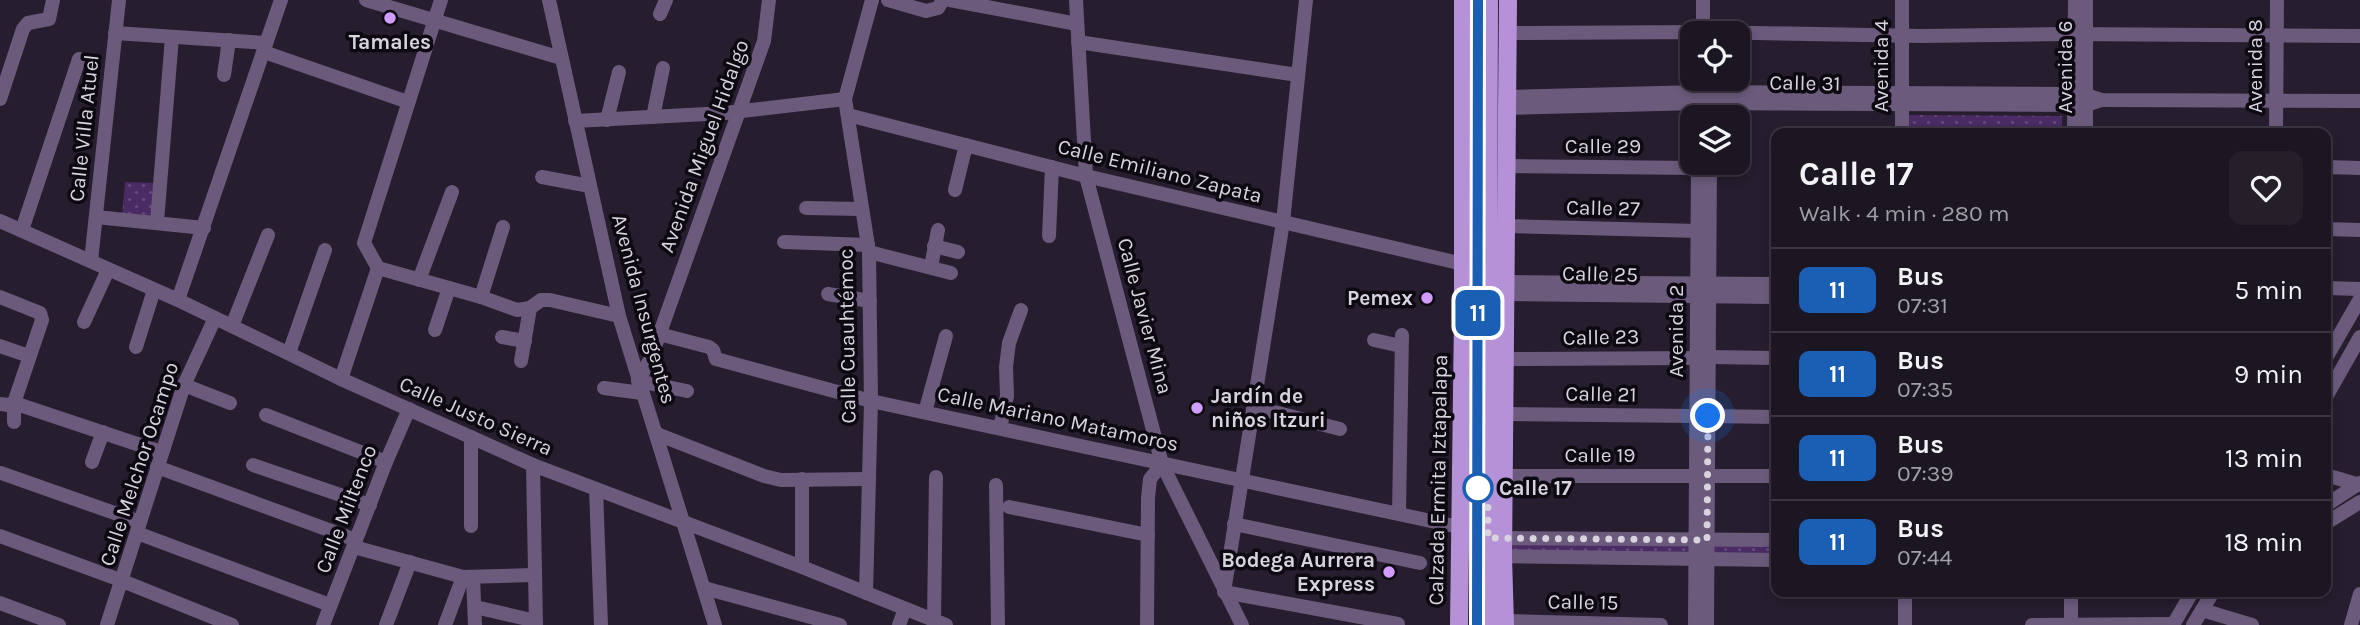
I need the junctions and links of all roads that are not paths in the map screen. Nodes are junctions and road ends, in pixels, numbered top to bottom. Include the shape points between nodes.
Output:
1 (53, 0) edge
2 (119, 0) edge
3 (281, 0) edge
4 (366, 0) edge
5 (442, 0) edge
6 (549, 0) edge
7 (769, 0) edge
8 (872, 0) edge
9 (888, 0) edge
10 (943, 0) edge
11 (950, 0) edge
12 (1076, 0) edge
13 (1306, 0) edge
14 (1462, 0) edge
15 (1489, 0) edge
16 (1508, 0) edge
17 (1703, 0) edge
18 (1902, 0) edge
19 (2075, 0) edge
20 (2086, 0) edge
21 (2277, 0) edge
22 (1703, 21) edge
23 (434, 22) junction
24 (1077, 24) junction
25 (115, 33) junction
26 (1508, 33) junction
27 (1680, 33) edge
28 (1750, 33) edge
29 (2080, 34) junction
30 (1902, 35) junction
31 (2277, 35) junction
32 (2360, 36) edge
33 (173, 37) junction
34 (229, 40) junction
35 (1078, 42) junction
36 (265, 48) junction
37 (561, 58) junction
38 (79, 59) dead end
39 (663, 68) dead end
40 (619, 72) dead end
41 (224, 75) dead end
42 (1298, 75) junction
43 (1704, 98) edge
44 (0, 99) edge
45 (2080, 99) junction
46 (845, 100) junction
47 (1902, 100) junction
48 (2276, 101) junction
49 (2360, 101) edge
50 (408, 102) junction
51 (1508, 102) junction
52 (739, 112) junction
53 (848, 115) junction
54 (653, 117) junction
55 (607, 120) junction
56 (575, 121) junction
57 (1902, 128) edge
58 (2075, 128) edge
59 (2085, 128) edge
60 (2276, 128) edge
61 (966, 145) junction
62 (1680, 164) edge
63 (1508, 166) junction
64 (1052, 167) junction
65 (2331, 167) edge
66 (2360, 168) edge
67 (1701, 175) edge
68 (1702, 175) edge
69 (1086, 176) junction
70 (542, 177) dead end
71 (590, 186) junction
72 (954, 190) dead end
73 (452, 192) dead end
74 (806, 208) dead end
75 (862, 209) junction
76 (96, 218) junction
77 (0, 221) edge
78 (157, 222) junction
79 (1283, 222) junction
80 (1508, 226) junction
81 (503, 227) dead end
82 (204, 228) junction
83 (2331, 229) edge
84 (22, 230) junction
85 (938, 230) dead end
86 (2360, 230) edge
87 (1698, 231) junction
88 (268, 235) dead end
89 (1049, 236) dead end
90 (784, 242) dead end
91 (934, 246) junction
92 (869, 249) junction
93 (325, 250) dead end
94 (958, 251) dead end
95 (91, 261) junction
96 (1463, 264) junction
97 (931, 267) junction
98 (378, 268) junction
99 (108, 270) junction
100 (951, 273) dead end
101 (419, 280) junction
102 (1771, 284) edge
103 (449, 288) junction
104 (1507, 288) junction
105 (2331, 288) edge
106 (2360, 289) edge
107 (154, 290) junction
108 (1703, 290) junction
109 (828, 294) dead end
110 (0, 297) edge
111 (481, 297) junction
112 (1771, 297) edge
113 (2331, 298) edge
114 (2360, 298) edge
115 (178, 300) junction
116 (870, 301) junction
117 (530, 308) junction
118 (1021, 310) dead end
119 (619, 316) junction
120 (215, 318) junction
121 (84, 322) dead end
122 (232, 326) junction
123 (435, 330) dead end
124 (659, 334) junction
125 (946, 336) dead end
126 (502, 337) dead end
127 (2360, 337) edge
128 (1374, 340) dead end
129 (524, 341) junction
130 (0, 346) edge
131 (136, 347) dead end
132 (2331, 349) edge
133 (289, 354) junction
134 (29, 356) junction
135 (1703, 357) junction
136 (1771, 358) edge
137 (1506, 359) junction
138 (521, 361) dead end
139 (341, 379) junction
140 (184, 385) junction
141 (640, 387) junction
142 (604, 388) dead end
143 (2331, 388) edge
144 (687, 391) dead end
145 (871, 401) junction
146 (7, 403) edge
147 (230, 403) dead end
148 (1254, 407) junction
149 (409, 409) junction
150 (925, 412) junction
151 (1505, 414) junction
152 (266, 415) dead end
153 (1702, 416) junction
154 (1771, 417) edge
155 (14, 422) dead end
156 (1000, 428) junction
157 (1340, 429) dead end
158 (103, 432) junction
159 (657, 434) junction
160 (471, 437) junction
161 (161, 452) junction
162 (92, 462) dead end
163 (386, 462) junction
164 (1162, 464) junction
165 (253, 465) dead end
166 (533, 465) junction
167 (156, 467) junction
168 (1, 473) edge
169 (1504, 475) junction
170 (1702, 476) junction
171 (2331, 476) edge
172 (936, 477) dead end
173 (1771, 477) edge
174 (802, 479) junction
175 (869, 479) junction
176 (1242, 481) junction
177 (2359, 484) edge
178 (996, 485) dead end
179 (596, 489) junction
180 (2331, 502) edge
181 (2360, 502) edge
182 (370, 505) junction
183 (1009, 507) dead end
184 (1399, 514) junction
185 (2331, 520) edge
186 (684, 521) junction
187 (1234, 524) junction
188 (471, 526) dead end
189 (1459, 527) junction
190 (138, 528) junction
191 (1148, 535) junction
192 (0, 536) edge
193 (1701, 540) junction
194 (1771, 540) edge
195 (355, 543) junction
196 (1492, 546) junction
197 (1701, 560) junction
198 (1771, 560) edge
199 (410, 562) junction
200 (1420, 563) dead end
201 (802, 567) junction
202 (534, 575) junction
203 (468, 577) junction
204 (122, 582) junction
205 (704, 588) junction
206 (1224, 592) junction
207 (866, 593) junction
208 (2360, 594) edge
209 (1905, 597) edge
210 (2071, 597) edge
211 (2189, 597) edge
212 (2210, 597) edge
213 (0, 603) edge
214 (330, 605) junction
215 (475, 607) junction
216 (905, 609) junction
217 (2202, 610) junction
218 (536, 623) edge
219 (940, 623) edge
220 (1398, 624) edge
221 (1499, 624) edge
222 (2173, 624) edge
223 (59, 625) edge
224 (107, 625) edge
225 (232, 625) edge
226 (323, 625) edge
227 (386, 625) edge
228 (445, 625) edge
229 (475, 625) edge
230 (601, 625) edge
231 (715, 625) edge
232 (839, 625) edge
233 (899, 625) edge
234 (998, 625) edge
235 (1147, 625) edge
236 (1242, 625) edge
237 (1459, 625) edge
238 (1661, 625) edge
239 (1695, 625) edge
240 (1707, 625) edge
241 (1905, 625) edge
242 (2032, 625) edge
243 (2071, 625) edge
244 (2193, 625) edge
245 (2252, 625) edge
246 (2351, 625) edge

1 - 44 street via 49,19 28,23 23,29
2 - 25 street, Calle Villa Atuel
3 - 36 street
4 - 23 street
5 - 23 street
6 - 37 street, Avenida Insurgentes
7 - 52 street, Avenida Miguel Hidalgo via 764,41
8 - 46 street, Calle Cuauhtémoc
9 - 10 street via 926,11 938,8
11 - 24 street
12 - 24 street, Calle Javier Mina
13 - 42 street
14 - 96 main road, Calzada Ermita Iztapalapa
15 - 196 main road
16 - 26 main road
17 - 22 street
18 - 30 street, Avenida 4
19 - 29 street, Avenida 6
20 - 29 street, Avenida 6
21 - 31 street, Avenida 8
23 - 37 street
23 - 50 street
24 - 35 street, Calle Javier Mina
25 - 33 street
25 - 76 street, Calle Villa Atuel
26 - 27 street
26 - 51 main road
28 - 30 street
29 - 30 street
29 - 31 street
29 - 45 street, Avenida 6
30 - 47 street, Avenida 4
31 - 32 street
31 - 48 street, Avenida 8
33 - 34 street
33 - 78 street
34 - 36 street
34 - 41 street
35 - 42 street
35 - 69 street, Calle Javier Mina
36 - 50 street
36 - 82 street
37 - 56 street, Avenida Insurgentes
38 - 84 street
39 - 54 street
40 - 55 street
42 - 79 street
43 - 47 street, Calle 31
43 - 51 street, Calle 31
45 - 47 street, Calle 31
45 - 48 street, Calle 31
45 - 58 street, Avenida 6
45 - 59 street, Avenida 6
46 - 52 street
46 - 53 street, Calle Cuauhtémoc
47 - 57 street, Avenida 4
48 - 49 street, Calle 31
48 - 60 street, Avenida 8
50 - 98 street via 364,243
51 - 63 main road
52 - 54 street
52 - 124 street, Avenida Miguel Hidalgo
53 - 61 street, Calle Emiliano Zapata
53 - 75 street, Calle Cuauhtémoc
54 - 55 street
55 - 56 street
56 - 71 street, Avenida Insurgentes
61 - 64 street, Calle Emiliano Zapata
61 - 72 street
62 - 63 street, Calle 29
63 - 80 main road
64 - 69 street, Calle Emiliano Zapata
64 - 89 street
65 - 66 street
67 - 87 street, Avenida 2
68 - 108 street, Avenida 2
69 - 79 street, Calle Emiliano Zapata
69 - 164 street, Calle Javier Mina
70 - 71 street
71 - 119 street, Avenida Insurgentes
73 - 101 street
74 - 75 street
75 - 92 street, Calle Cuauhtémoc
76 - 78 street
76 - 95 street, Calle Villa Atuel
77 - 84 street, Calle Justo Sierra
78 - 82 street
79 - 96 street, Calle Emiliano Zapata
79 - 148 street
80 - 87 street, Calle 27
80 - 104 main road
81 - 111 street
82 - 115 street
83 - 86 street
84 - 95 street, Calle Justo Sierra
85 - 91 street
87 - 108 street, Avenida 2
88 - 122 street
90 - 92 street
91 - 94 street
91 - 97 street
92 - 97 street
92 - 116 street, Calle Cuauhtémoc
93 - 133 street
95 - 99 street, Calle Justo Sierra
96 - 189 main road, Calzada Ermita Iztapalapa
97 - 100 street
98 - 101 street
98 - 139 street
99 - 107 street, Calle Justo Sierra
99 - 121 street
101 - 103 street
102 - 108 street, Calle 25
103 - 111 street
103 - 123 street
104 - 108 street, Calle 25
104 - 137 main road
105 - 106 street
107 - 115 street, Calle Justo Sierra
107 - 131 street
108 - 112 street, Calle 25
108 - 135 street, Avenida 2
109 - 116 street
110 - 134 street via 40,313 42,320
111 - 117 street via 517,310
113 - 114 street
114 - 132 street
115 - 120 street, Calle Justo Sierra
116 - 145 street, Calle Cuauhtémoc
117 - 119 street via 550,300
117 - 129 street
118 - 156 street via 1009,343 1007,396
119 - 141 street, Avenida Insurgentes
120 - 122 street, Calle Justo Sierra
120 - 140 street, Calle Melchor Ocampo
122 - 133 street, Calle Justo Sierra
124 - 141 street, Avenida Miguel Hidalgo
124 - 145 street, Calle Mariano Matamoros via 709,347 716,359
125 - 150 street
126 - 129 street
127 - 143 street
128 - 184 street via 1401,340
129 - 138 street
130 - 134 street
133 - 139 street, Calle Justo Sierra
134 - 146 street
135 - 136 street, Calle 23
135 - 137 street, Calle 23
135 - 153 street, Avenida 2
137 - 151 main road
139 - 149 street, Calle Justo Sierra
140 - 147 street
140 - 161 street, Calle Melchor Ocampo
141 - 142 street
141 - 144 street
141 - 159 street, Avenida Insurgentes
145 - 150 street, Calle Mariano Matamoros
145 - 175 street, Calle Cuauhtémoc
146 - 155 street
146 - 158 street
148 - 157 street
148 - 176 street
149 - 160 street, Calle Justo Sierra
149 - 163 street, Calle Miltenco
150 - 156 street, Calle Mariano Matamoros
151 - 153 street, Calle 21
151 - 169 main road
152 - 163 street
153 - 154 street, Calle 21
153 - 170 street, Avenida 2
156 - 164 street, Calle Mariano Matamoros
158 - 161 street
158 - 162 street
159 - 174 street via 764,476
159 - 186 street, Avenida Insurgentes
160 - 166 street, Calle Justo Sierra
160 - 188 street
161 - 167 street, Calle Melchor Ocampo
163 - 182 street, Calle Miltenco
164 - 176 street, Calle Mariano Matamoros
164 - 191 street via 1150,479
164 - 206 street, Calle Javier Mina
165 - 182 street
166 - 179 street, Calle Justo Sierra
166 - 202 street
167 - 190 street, Calle Melchor Ocampo
167 - 195 street
168 - 190 street
169 - 170 street, Calle 19
169 - 196 main road
170 - 173 street, Calle 19
170 - 193 street, Avenida 2
171 - 177 street
172 - 219 street
174 - 175 street
174 - 201 street
175 - 207 street, Calle Cuauhtémoc
176 - 184 street, Calle Mariano Matamoros
176 - 187 street
177 - 180 street
178 - 234 street
179 - 186 street, Calle Justo Sierra
179 - 230 street
181 - 185 street
182 - 195 street, Calle Miltenco
183 - 191 street
184 - 189 street, Calle Mariano Matamoros
186 - 201 street, Calle Justo Sierra
186 - 205 street, Avenida Insurgentes
187 - 200 street
187 - 206 street
189 - 196 street
189 - 237 main road, Calzada Ermita Iztapalapa
190 - 204 street, Calle Melchor Ocampo
190 - 214 street
191 - 235 street
192 - 204 street
193 - 194 street
193 - 196 street
193 - 197 street, Avenida 2
195 - 199 street
195 - 214 street, Calle Miltenco
196 - 197 street
196 - 221 main road
197 - 198 street
197 - 239 street, Avenida 2
197 - 240 street, Avenida 2
199 - 203 street
199 - 227 street
201 - 207 street, Calle Justo Sierra
202 - 203 street
202 - 218 street
203 - 215 street
203 - 228 street
204 - 224 street, Calle Melchor Ocampo
204 - 225 street
205 - 231 street, Avenida Insurgentes
205 - 232 street
206 - 220 street
206 - 236 street, Calle Javier Mina
207 - 216 street, Calle Justo Sierra
208 - 246 street
209 - 241 street
210 - 243 street
211 - 222 street
212 - 217 street
213 - 223 street
214 - 226 street, Calle Miltenco
215 - 218 street
215 - 229 street
216 - 219 street, Calle Justo Sierra
216 - 233 street
217 - 244 street
217 - 245 street
221 - 238 street, Calle 15
222 - 243 street
242 - 243 street

